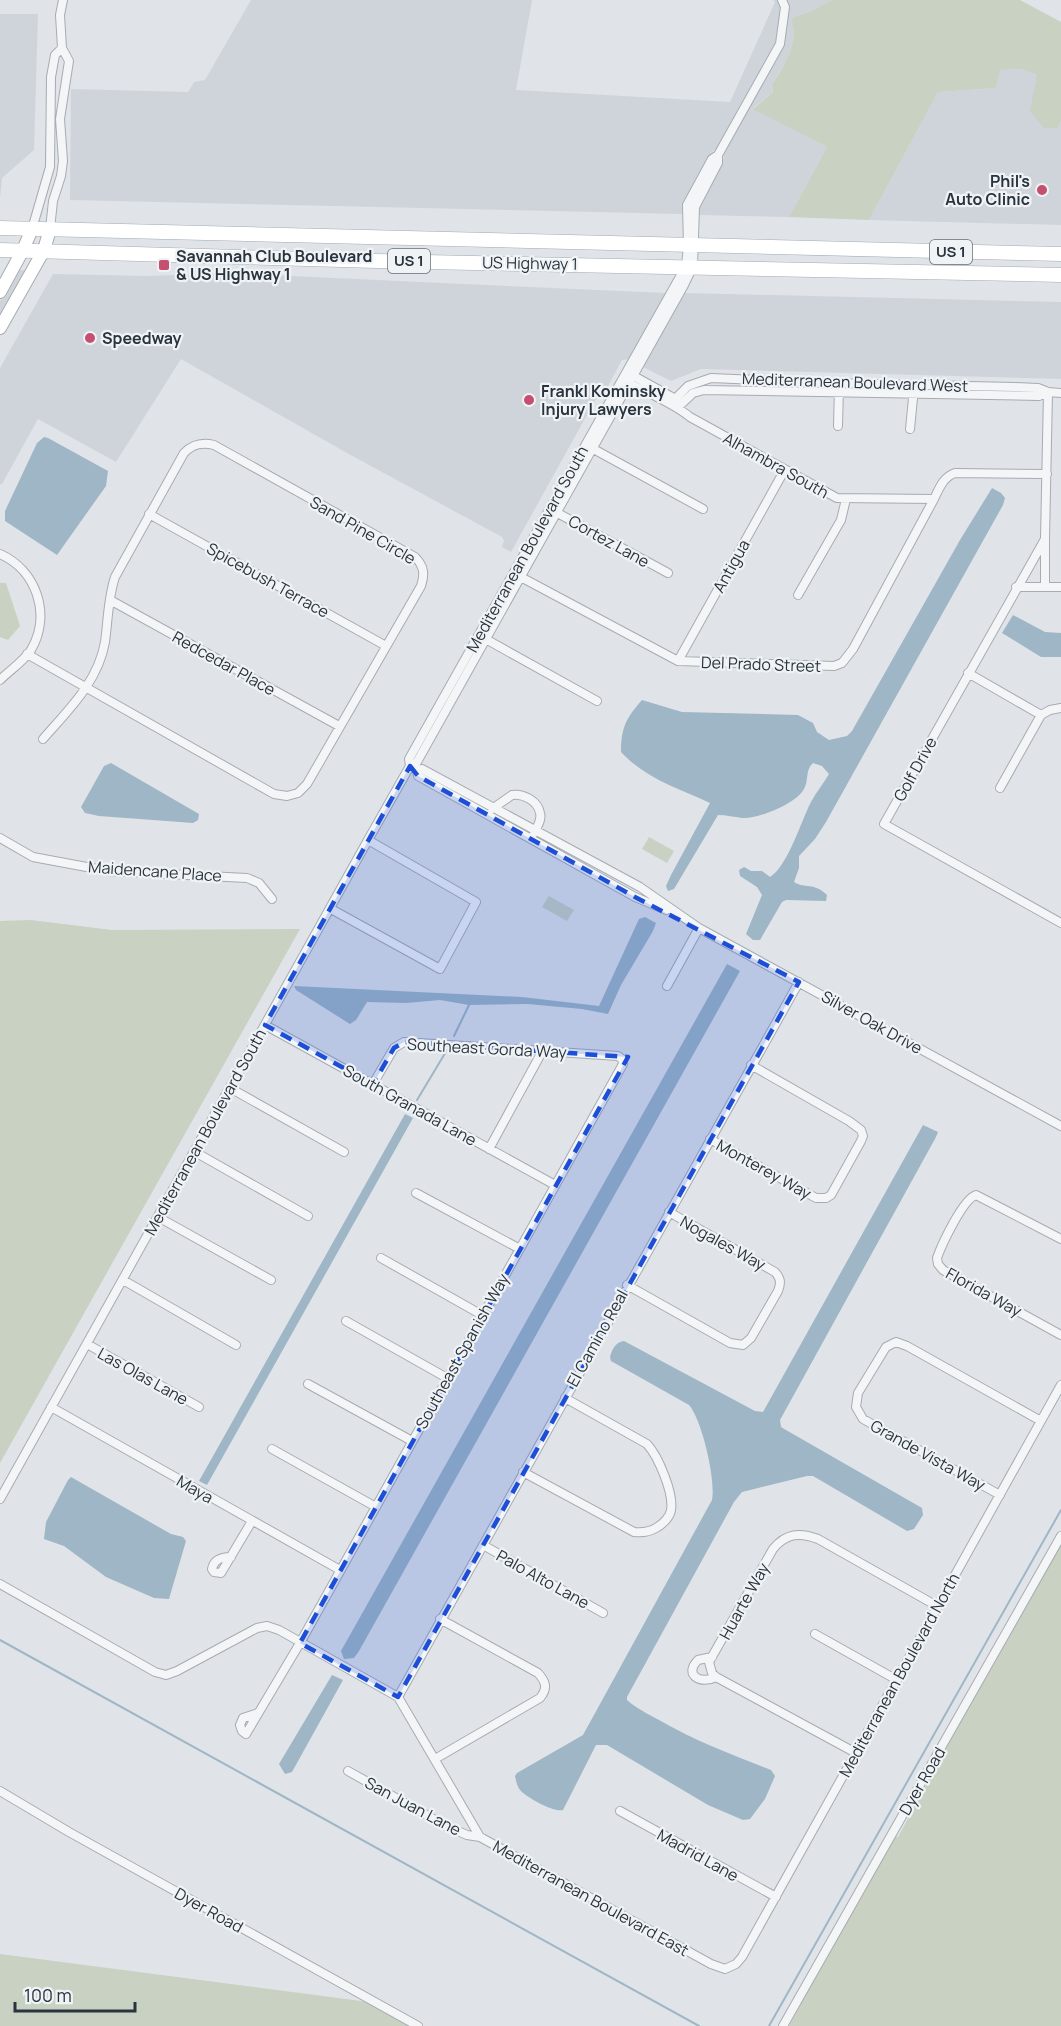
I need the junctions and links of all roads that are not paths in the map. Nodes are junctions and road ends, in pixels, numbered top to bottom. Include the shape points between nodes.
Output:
1 (63, 0) edge
2 (782, 0) edge
3 (62, 48) junction
4 (50, 122) junction
5 (60, 123) junction
6 (0, 228) edge
7 (32, 229) junction
8 (50, 229) junction
9 (691, 245) junction
10 (0, 250) edge
11 (24, 250) junction
12 (44, 250) junction
13 (1061, 254) edge
14 (689, 266) junction
15 (1061, 275) edge
16 (0, 292) edge
17 (0, 328) edge
18 (628, 377) junction
19 (839, 387) junction
20 (914, 389) junction
21 (1048, 392) junction
22 (1061, 393) edge
23 (674, 404) junction
24 (838, 426) dead end
25 (910, 429) dead end
26 (589, 446) junction
27 (784, 471) junction
28 (1047, 474) junction
29 (846, 499) junction
30 (934, 500) junction
31 (703, 509) dead end
32 (553, 510) junction
33 (149, 514) junction
34 (1044, 538) junction
35 (0, 554) edge
36 (668, 573) dead end
37 (517, 575) junction
38 (1045, 586) junction
39 (1016, 587) junction
40 (1061, 587) edge
41 (798, 595) dead end
42 (110, 600) junction
43 (482, 637) junction
44 (386, 646) junction
45 (27, 654) junction
46 (678, 661) junction
47 (968, 673) junction
48 (0, 680) edge
49 (86, 689) junction
50 (597, 701) dead end
51 (1061, 708) edge
52 (1041, 715) junction
53 (339, 726) junction
54 (44, 739) dead end
55 (414, 768) junction
56 (1000, 788) dead end
57 (491, 811) junction
58 (536, 830) junction
59 (0, 838) edge
60 (532, 839) junction
61 (368, 840) junction
62 (272, 899) dead end
63 (331, 909) junction
64 (683, 918) junction
65 (1061, 923) edge
66 (699, 928) junction
67 (799, 981) junction
68 (667, 986) dead end
69 (265, 1025) junction
70 (543, 1050) junction
71 (626, 1057) joint
72 (751, 1065) junction
73 (373, 1084) junction
74 (230, 1088) junction
75 (1061, 1126) edge
76 (710, 1139) junction
77 (489, 1149) junction
78 (195, 1152) junction
79 (344, 1152) dead end
80 (555, 1185) junction
81 (416, 1193) dead end
82 (669, 1212) junction
83 (308, 1216) dead end
84 (158, 1217) junction
85 (1061, 1239) edge
86 (520, 1249) junction
87 (381, 1258) dead end
88 (123, 1280) junction
89 (271, 1280) dead end
90 (627, 1286) junction
91 (482, 1315) junction
92 (346, 1321) dead end
93 (1061, 1335) edge
94 (87, 1344) junction
95 (236, 1345) dead end
96 (447, 1378) junction
97 (308, 1384) dead end
98 (1061, 1385) edge
99 (564, 1398) junction
100 (51, 1407) junction
101 (199, 1407) dead end
102 (1041, 1421) junction
103 (412, 1441) junction
104 (272, 1449) dead end
105 (524, 1472) junction
106 (1000, 1495) junction
107 (0, 1499) edge
108 (376, 1507) junction
109 (252, 1521) junction
110 (1061, 1536) edge
111 (483, 1545) junction
112 (231, 1557) dead end
113 (340, 1570) junction
114 (0, 1584) edge
115 (937, 1606) junction
116 (603, 1613) dead end
117 (440, 1619) junction
118 (815, 1634) dead end
119 (300, 1643) junction
120 (712, 1658) junction
121 (716, 1677) junction
122 (897, 1680) junction
123 (398, 1696) junction
124 (258, 1713) dead end
125 (856, 1753) junction
126 (435, 1759) junction
127 (348, 1771) dead end
128 (0, 1791) edge
129 (620, 1812) dead end
130 (480, 1837) junction
131 (776, 1897) junction
132 (736, 1964) joint
133 (418, 2026) edge
134 (783, 2026) edge

1 - 3 street
2 - 9 street, Mediterranean Boulevard South via 780,44 718,155 718,163 706,177 695,207
3 - 4 street via 55,55 51,77
3 - 5 street via 69,61
4 - 5 street
4 - 7 street via 50,167
5 - 8 street via 63,161
6 - 7 main road, US Highway 1 / US 1
7 - 8 main road, US Highway 1 / US 1
7 - 11 street
8 - 9 main road, US Highway 1 / US 1
8 - 12 street
9 - 13 main road, US Highway 1 / US 1
9 - 14 street, Mediterranean Boulevard South
10 - 11 main road, US Highway 1 / US 1
11 - 12 main road, US Highway 1 / US 1
11 - 16 street
12 - 14 main road, US Highway 1 / US 1
12 - 17 street
14 - 15 main road, US Highway 1 / US 1
14 - 18 street, Mediterranean Boulevard South
18 - 23 street, Alhambra South
18 - 26 street, Mediterranean Boulevard South
19 - 20 street, Mediterranean Boulevard West
19 - 23 street, Mediterranean Boulevard West via 704,390
19 - 24 street
20 - 21 street, Mediterranean Boulevard West via 1039,396
20 - 25 street
21 - 22 street, Mediterranean Boulevard West
21 - 28 street, Golf Drive
23 - 27 street, Alhambra South
26 - 31 street
26 - 32 street, Mediterranean Boulevard South
27 - 29 street, Alhambra South via 826,494
27 - 46 street, Antigua
28 - 30 street via 954,473 944,480
28 - 34 street, Golf Drive
29 - 30 street, Alhambra South
29 - 41 street via 841,520
30 - 46 street, Del Prado Street via 842,663 834,666
32 - 36 street, Cortez Lane
32 - 37 street, Mediterranean Boulevard South
33 - 42 street, Sand Pine Circle via 115,577
33 - 44 street, Spicebush Terrace
33 - 44 street, Sand Pine Circle via 184,453 197,444 214,445 421,563 421,586
34 - 38 street, Golf Drive
34 - 39 street, Golf Drive
35 - 45 street via 22,568 37,594 40,625
37 - 43 street, Mediterranean Boulevard South
37 - 46 street, Del Prado Street
38 - 39 street
38 - 40 street
39 - 47 street, Golf Drive
42 - 49 street, Sand Pine Circle via 102,653
42 - 53 street, Redcedar Place
43 - 50 street
43 - 55 street, Mediterranean Boulevard South
44 - 53 street, Sand Pine Circle
45 - 48 street
45 - 49 street, Sand Pine Circle
47 - 52 street
47 - 65 street, Golf Drive via 884,824
49 - 53 street, Sand Pine Circle via 274,795 298,793 307,784
49 - 54 street
51 - 52 street
52 - 56 street
55 - 57 street, Silver Oak Drive via 418,776
55 - 61 street, Mediterranean Boulevard South
57 - 58 street, Silver Oak Drive
57 - 58 street via 512,795 524,796 540,813
57 - 60 street, Silver Oak Drive
58 - 60 street
58 - 64 street, Silver Oak Drive via 640,888
59 - 62 street, Maidencane Place via 33,857 108,871 247,878 259,884
60 - 64 street, Silver Oak Drive via 635,897
61 - 63 street, Mediterranean Boulevard South
61 - 63 street via 476,902 440,969
63 - 69 street, Mediterranean Boulevard South
64 - 66 street, Silver Oak Drive
66 - 67 street, Silver Oak Drive
66 - 68 street
67 - 72 street, El Camino Real
67 - 75 street, Silver Oak Drive
69 - 73 street, South Granada Lane
69 - 74 street, Mediterranean Boulevard South
70 - 71 street, Southeast Gorda Way
70 - 73 street, Southeast Gorda Way via 404,1042 394,1048
70 - 77 street
71 - 80 street, Southeast Spanish Way
72 - 76 street, El Camino Real
72 - 76 street, Monterey Way via 858,1126 861,1141 831,1195 821,1199
73 - 77 street, South Granada Lane
74 - 78 street, Mediterranean Boulevard South
74 - 79 street
76 - 82 street, El Camino Real
77 - 80 street, South Granada Lane
78 - 83 street
78 - 84 street, Mediterranean Boulevard South
80 - 86 street, Southeast Spanish Way
81 - 86 street
82 - 90 street, El Camino Real
82 - 90 street, Nogales Way via 775,1272 781,1284 778,1291 743,1345 730,1343
84 - 88 street, Mediterranean Boulevard South
84 - 89 street
85 - 93 street, Florida Way via 976,1195 962,1209 937,1258 944,1270
86 - 91 street, Southeast Spanish Way
87 - 91 street
88 - 94 street, Mediterranean Boulevard South
88 - 95 street
90 - 99 street, El Camino Real
91 - 96 street, Southeast Spanish Way
92 - 96 street
94 - 100 street, Mediterranean Boulevard South
94 - 101 street, Las Olas Lane
96 - 103 street, Southeast Spanish Way
97 - 103 street
98 - 102 street, Mediterranean Boulevard North
99 - 105 street, El Camino Real
99 - 105 street via 652,1449 669,1493 669,1516 649,1531 634,1532
100 - 107 street, Mediterranean Boulevard South
100 - 109 street, Maya
102 - 106 street, Mediterranean Boulevard North
102 - 106 street, Grande Vista Way via 896,1342 886,1347 858,1393 856,1407 863,1419
103 - 108 street, Southeast Spanish Way
104 - 108 street
105 - 111 street, El Camino Real
106 - 115 street, Mediterranean Boulevard North
108 - 113 street, Southeast Spanish Way
109 - 112 street
109 - 113 street, Maya
110 - 134 street, Dyer Road
111 - 116 street, Palo Alto Lane
111 - 117 street, El Camino Real
113 - 119 street, Southeast Spanish Way
114 - 119 street via 160,1673 177,1671 262,1626 279,1630
115 - 120 street, Huarte Way via 818,1539 798,1534 773,1549
115 - 122 street, Mediterranean Boulevard North
117 - 123 street, El Camino Real
117 - 126 street via 538,1673 549,1692
118 - 122 street
119 - 123 street
119 - 124 street, Southeast Spanish Way
120 - 121 street, Huarte Way via 710,1667
120 - 121 street via 698,1660 692,1672 703,1681
121 - 125 street
122 - 125 street, Mediterranean Boulevard North
123 - 126 street, Mediterranean Boulevard East
125 - 131 street, Mediterranean Boulevard North
126 - 130 street, Mediterranean Boulevard East
127 - 130 street, San Juan Lane via 446,1826
128 - 133 street, Dyer Road
129 - 131 street, Madrid Lane
130 - 132 street, Mediterranean Boulevard East via 711,1964 725,1969
131 - 132 street, Mediterranean Boulevard North

